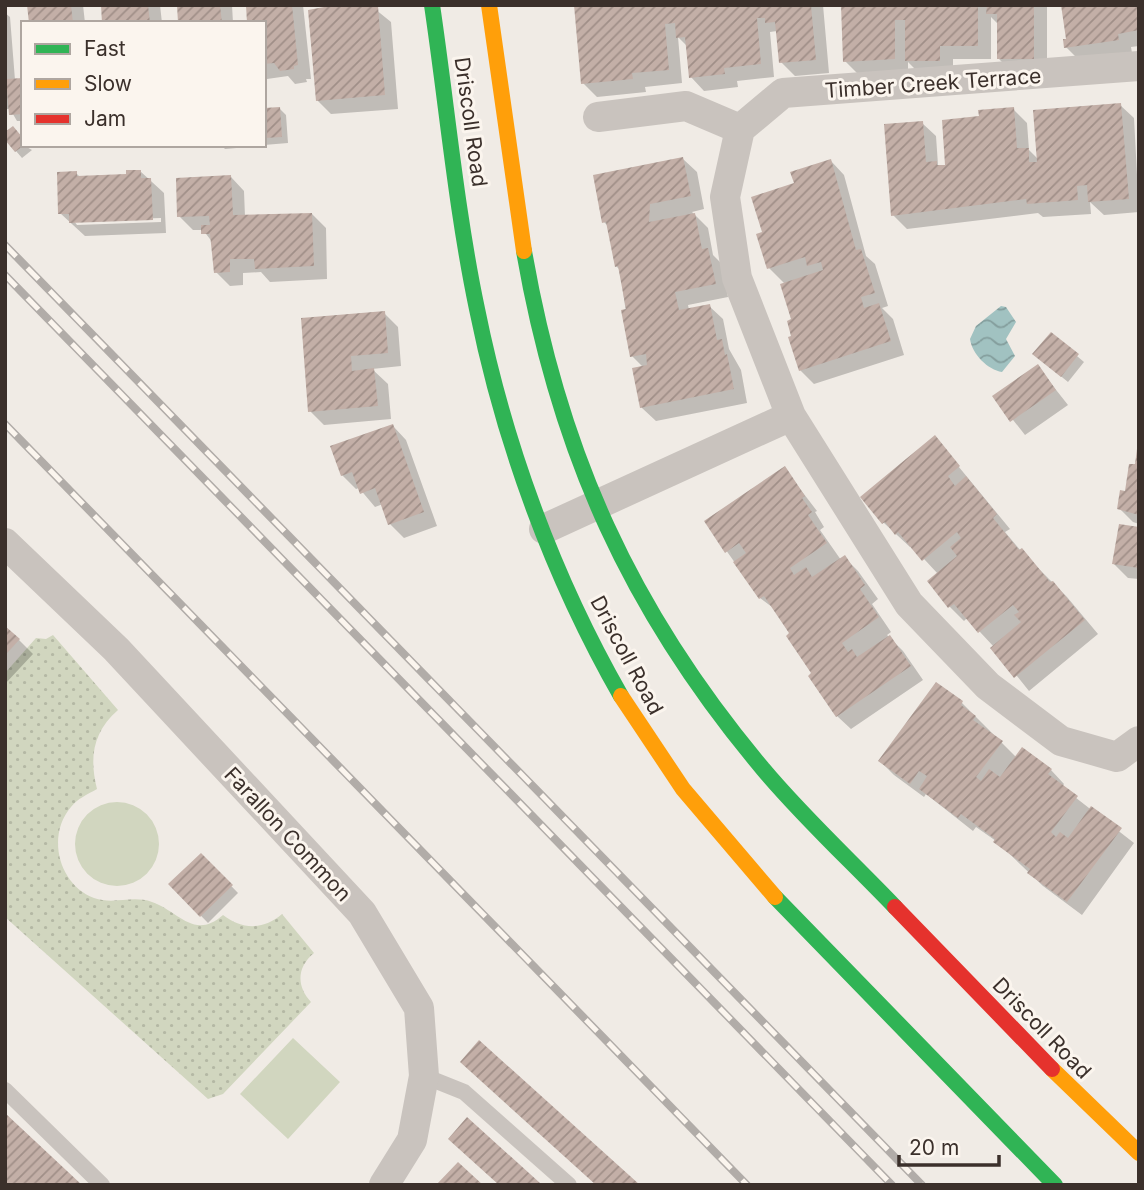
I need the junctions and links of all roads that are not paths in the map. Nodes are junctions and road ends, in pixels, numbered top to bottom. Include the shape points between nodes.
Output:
1 (432, 5) edge
2 (489, 5) edge
3 (1139, 66) edge
4 (598, 117) dead end
5 (740, 129) junction
6 (792, 416) junction
7 (596, 505) junction
8 (544, 529) junction
9 (5, 543) edge
10 (1139, 741) edge
11 (424, 1076) junction
12 (5, 1090) edge
13 (1139, 1153) edge
14 (102, 1185) edge
15 (384, 1185) edge
16 (569, 1185) edge
17 (1055, 1185) edge

1 - 8 street, Driscoll Road via 486,350 516,454
2 - 7 street, Driscoll Road via 539,334 575,454
3 - 5 street, Timber Creek Terrace via 783,93
4 - 5 street via 686,106
5 - 6 street via 725,197 737,278
6 - 7 street
6 - 10 street via 909,604 988,686 1061,741 1117,757
7 - 8 street
7 - 13 street, Driscoll Road via 657,620 728,728 813,824
8 - 17 street, Driscoll Road via 600,657 630,712 706,820 755,877
9 - 11 street, Farallon Common via 116,649 362,914 419,1008
11 - 15 street, Farallon Common via 412,1140
11 - 16 lane via 464,1092
12 - 14 lane

